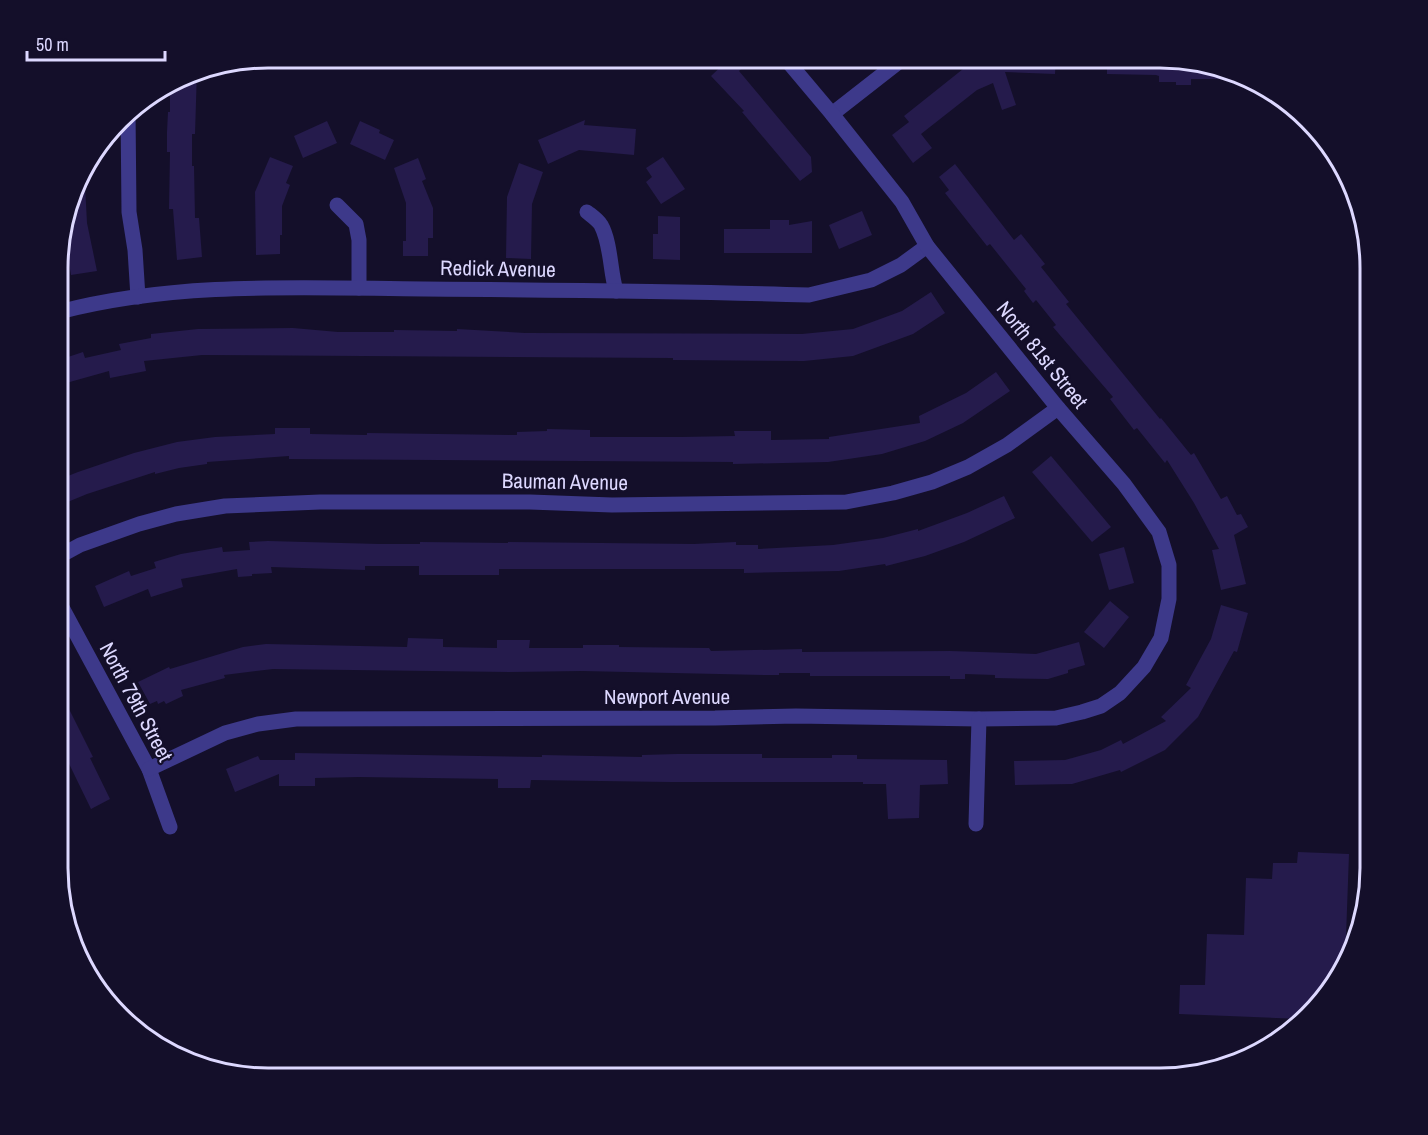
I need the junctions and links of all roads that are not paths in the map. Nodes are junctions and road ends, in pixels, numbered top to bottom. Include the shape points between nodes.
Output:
1 (793, 68) edge
2 (891, 68) edge
3 (832, 114) junction
4 (128, 124) edge
5 (337, 205) dead end
6 (587, 212) dead end
7 (927, 246) junction
8 (359, 288) junction
9 (616, 291) junction
10 (138, 297) junction
11 (68, 310) edge
12 (1058, 408) junction
13 (68, 551) edge
14 (68, 619) edge
15 (1161, 638) joint
16 (979, 719) junction
17 (149, 769) junction
18 (976, 824) dead end
19 (170, 827) dead end

1 - 3 street, North 81st Street
2 - 3 street
3 - 7 street, North 81st Street via 902,202
4 - 10 street via 129,212
5 - 8 street via 356,224
6 - 9 street via 604,233
7 - 9 street, Redick Avenue via 871,280 809,295
7 - 12 street, North 81st Street
8 - 9 street, Redick Avenue
8 - 10 street, Redick Avenue via 186,290
10 - 11 street, Redick Avenue
12 - 13 street, Bauman Avenue via 968,467 932,482 846,502 320,502 225,506 139,524
12 - 15 street, North 81st Street via 1159,532 1170,565 1169,599
14 - 17 street, North 79th Street
15 - 16 street, Newport Avenue via 1137,674 1101,706 1056,718
16 - 17 street, Newport Avenue via 296,719 225,733
16 - 18 street
17 - 19 street, North 79th Street

